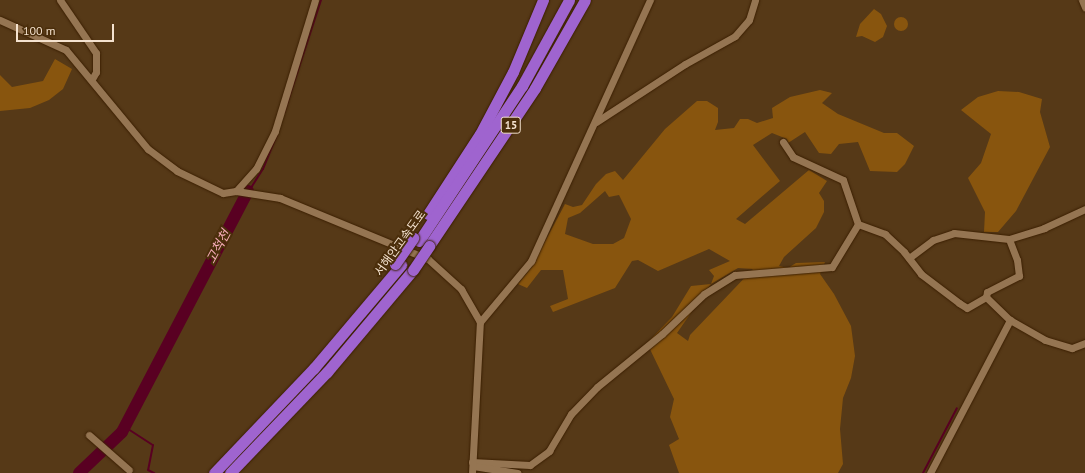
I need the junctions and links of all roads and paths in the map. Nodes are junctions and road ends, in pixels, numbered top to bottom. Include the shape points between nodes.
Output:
1 (60, 0) edge
2 (314, 0) edge
3 (543, 0) edge
4 (570, 0) edge
5 (585, 0) edge
6 (650, 0) edge
7 (755, 0) edge
8 (1082, 0) edge
9 (1085, 7) edge
10 (0, 20) edge
11 (92, 79) junction
12 (595, 123) junction
13 (783, 142) dead end
14 (238, 192) junction
15 (1085, 209) edge
16 (858, 224) junction
17 (1009, 239) junction
18 (416, 240) junction
19 (909, 258) junction
20 (986, 297) junction
21 (1010, 320) junction
22 (480, 322) junction
23 (1085, 343) edge
24 (91, 437) dead end
25 (472, 467) edge
26 (129, 470) dead end
27 (214, 473) edge
28 (230, 473) edge
29 (517, 473) edge
30 (930, 473) edge

1 - 11 street via 96,53 96,72
2 - 14 street via 275,131 256,169
3 - 18 highway via 514,72
4 - 18 highway, 서해안고속도로 / 15 via 522,86
5 - 28 highway, 서해안고속도로 / 15, bridge via 535,88 413,270 327,372
6 - 12 street
7 - 12 street via 749,20 735,36 685,64
8 - 9 street
10 - 11 street via 66,50
11 - 14 street via 148,150 177,171 203,185 223,193
12 - 22 street via 531,260
13 - 16 street via 793,157 843,180
14 - 22 street via 280,198 428,259 461,289
15 - 17 street via 1044,228
16 - 19 street via 885,234
16 - 25 street via 832,267 735,275 704,294 662,334 596,387 571,414 549,451 530,465
17 - 19 street via 954,233 933,240
17 - 20 street via 1017,260 1019,276 987,292
18 - 27 highway, bridge via 369,305 314,368
19 - 20 street via 921,274 967,308
20 - 21 street
21 - 23 street via 1044,340 1072,348
21 - 30 street
22 - 25 street
24 - 26 street
25 - 29 street

